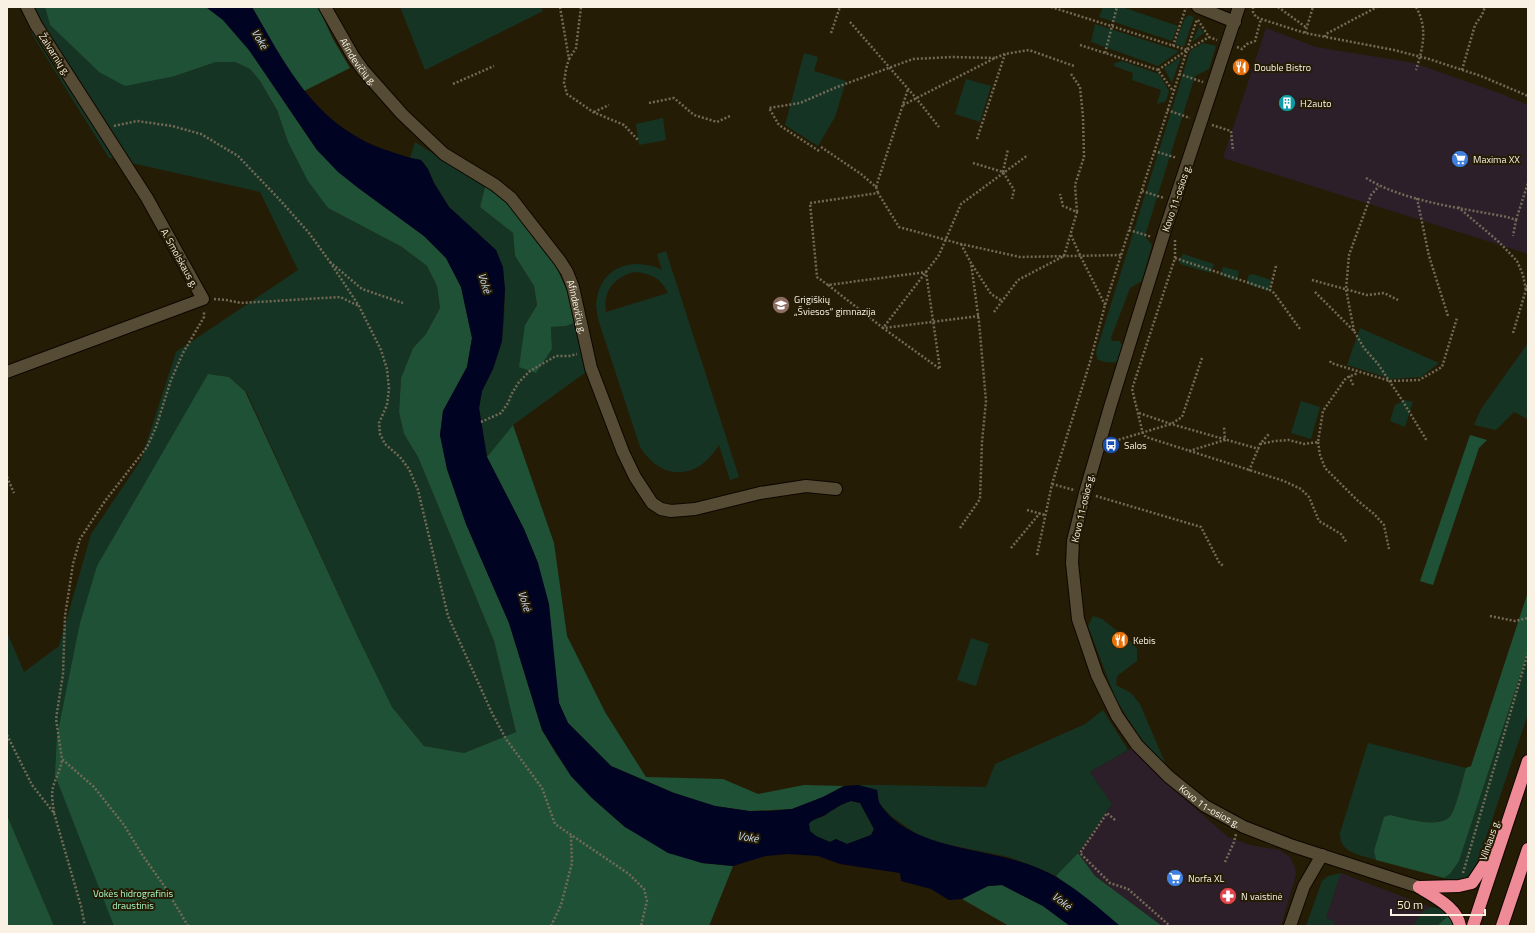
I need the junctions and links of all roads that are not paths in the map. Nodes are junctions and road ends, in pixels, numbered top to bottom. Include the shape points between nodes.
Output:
1 (27, 7) edge
2 (325, 7) edge
3 (1239, 7) edge
4 (1199, 12) edge
5 (1235, 22) junction
6 (84, 100) joint
7 (7, 372) edge
8 (836, 489) dead end
9 (1528, 761) edge
10 (1505, 831) junction
11 (1528, 849) edge
12 (1322, 855) junction
13 (1419, 886) junction
14 (1290, 926) edge
15 (1460, 926) edge
16 (1473, 926) edge
17 (1502, 926) edge

1 - 6 street, Žalvarnių g.
2 - 8 street, Afindevičių g. via 363,70 402,114 444,154 495,185 511,198 560,261 573,287 591,368 623,452 652,503 661,509 671,511 695,509 760,493 806,486
3 - 5 street, Kovo 11-osios g.
4 - 5 street
5 - 12 street, Kovo 11-osios g. via 1174,202 1085,492 1073,541 1074,590 1078,619 1097,675 1117,716 1137,745 1169,777 1204,806 1238,824
6 - 7 street, A. Smolskaus g. via 147,198 203,299
9 - 10 highway, Vilniaus g.
10 - 13 highway via 1472,883 1459,886
10 - 16 highway, Vilniaus g.
11 - 17 highway
12 - 13 street, Kovo 11-osios g.
12 - 14 street via 1304,886
13 - 15 highway via 1452,909

